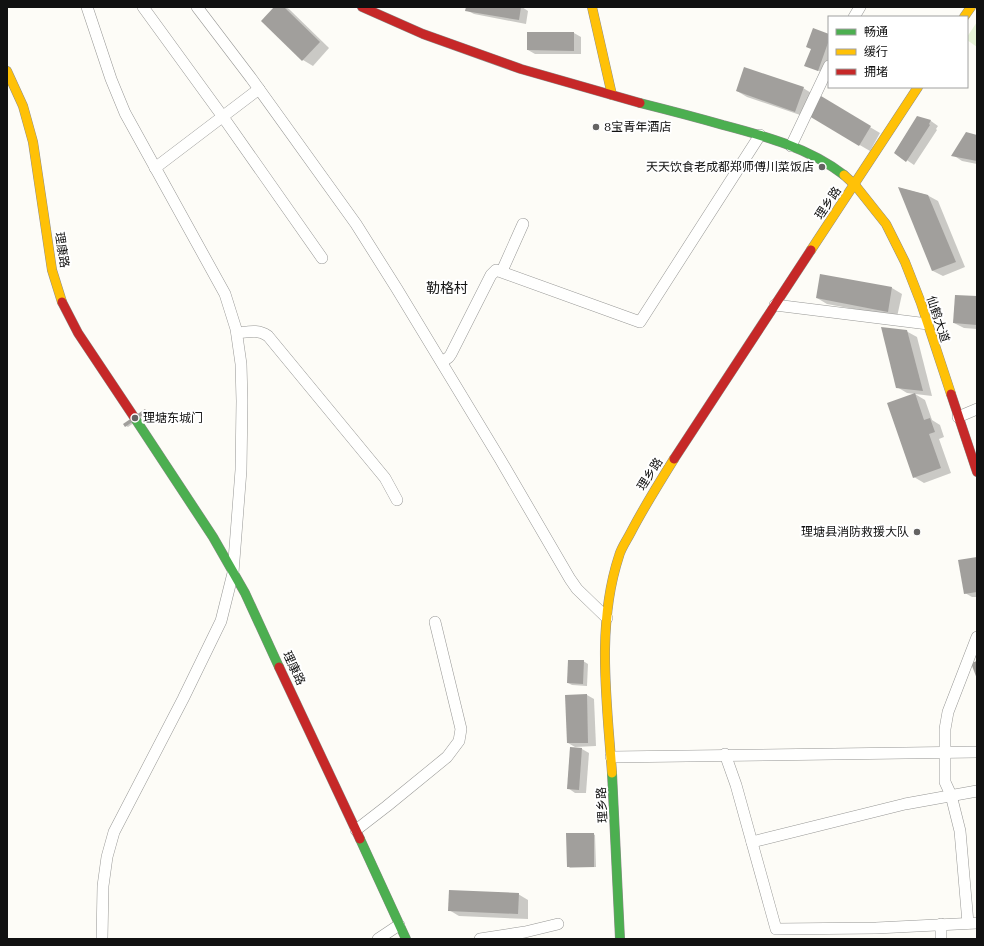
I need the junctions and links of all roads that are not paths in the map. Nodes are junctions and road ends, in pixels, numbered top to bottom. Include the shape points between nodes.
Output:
1 (87, 7) edge
2 (143, 7) edge
3 (197, 7) edge
4 (362, 7) edge
5 (592, 7) edge
6 (860, 7) edge
7 (971, 7) edge
8 (855, 16) edge
9 (965, 16) edge
10 (828, 68) edge
11 (7, 71) edge
12 (917, 88) edge
13 (259, 89) junction
14 (612, 95) junction
15 (223, 117) junction
16 (760, 135) junction
17 (791, 146) junction
18 (155, 168) junction
19 (855, 185) junction
20 (523, 224) dead end
21 (322, 258) dead end
22 (502, 271) junction
23 (775, 305) junction
24 (928, 324) junction
25 (237, 333) junction
26 (442, 362) junction
27 (977, 409) edge
28 (958, 417) junction
29 (977, 472) edge
30 (397, 500) dead end
31 (233, 574) junction
32 (607, 618) junction
33 (435, 622) dead end
34 (977, 636) edge
35 (944, 752) junction
36 (977, 752) edge
37 (725, 754) junction
38 (611, 757) junction
39 (977, 791) edge
40 (951, 795) junction
41 (356, 830) junction
42 (752, 842) junction
43 (973, 923) edge
44 (399, 924) junction
45 (558, 924) dead end
46 (941, 924) junction
47 (876, 934) edge
48 (102, 939) edge
49 (378, 939) edge
50 (406, 939) edge
51 (480, 939) edge
52 (620, 939) edge
53 (941, 939) edge

1 - 18 street via 116,94
2 - 15 street
3 - 13 street
4 - 14 main road, 仙鹤大道 via 423,34 489,58
5 - 14 main road
6 - 8 street
7 - 9 main road
10 - 17 street
11 - 31 main road, 理康路 via 23,106 33,142 52,270 60,297 78,333 213,537
12 - 19 main road, 理乡路
13 - 15 street
13 - 26 street via 356,224
14 - 16 main road, 仙鹤大道
15 - 18 street
15 - 21 street
16 - 17 main road, 仙鹤大道
16 - 22 street via 640,322
17 - 19 main road, 仙鹤大道 via 815,156
18 - 25 street via 225,294
19 - 23 main road, 理乡路
19 - 24 main road, 仙鹤大道 via 886,224 905,262
20 - 22 street
22 - 26 street via 496,270 493,273 451,354
23 - 24 street
23 - 32 main road, 理乡路 via 651,495 633,527 619,555 610,590
24 - 28 main road, 仙鹤大道
25 - 30 street via 256,331 268,336 385,478
25 - 31 street via 241,364 241,432
26 - 32 street via 570,579
27 - 28 street
28 - 29 main road, 仙鹤大道
31 - 41 main road, 理康路 via 255,613
31 - 48 street via 221,621 114,832 103,886
32 - 38 main road, 理乡路 via 606,680
33 - 41 street via 461,729 459,741 447,757
34 - 35 street via 948,712
35 - 36 street
35 - 37 street
35 - 40 street via 945,782
37 - 38 street
37 - 42 street
38 - 52 main road, 理乡路
39 - 40 street
40 - 42 street
40 - 43 street via 960,831
41 - 44 main road, 理康路
42 - 47 street via 776,929
43 - 46 street
44 - 49 street
44 - 50 main road, 理康路
45 - 51 street
46 - 47 street
46 - 53 street

